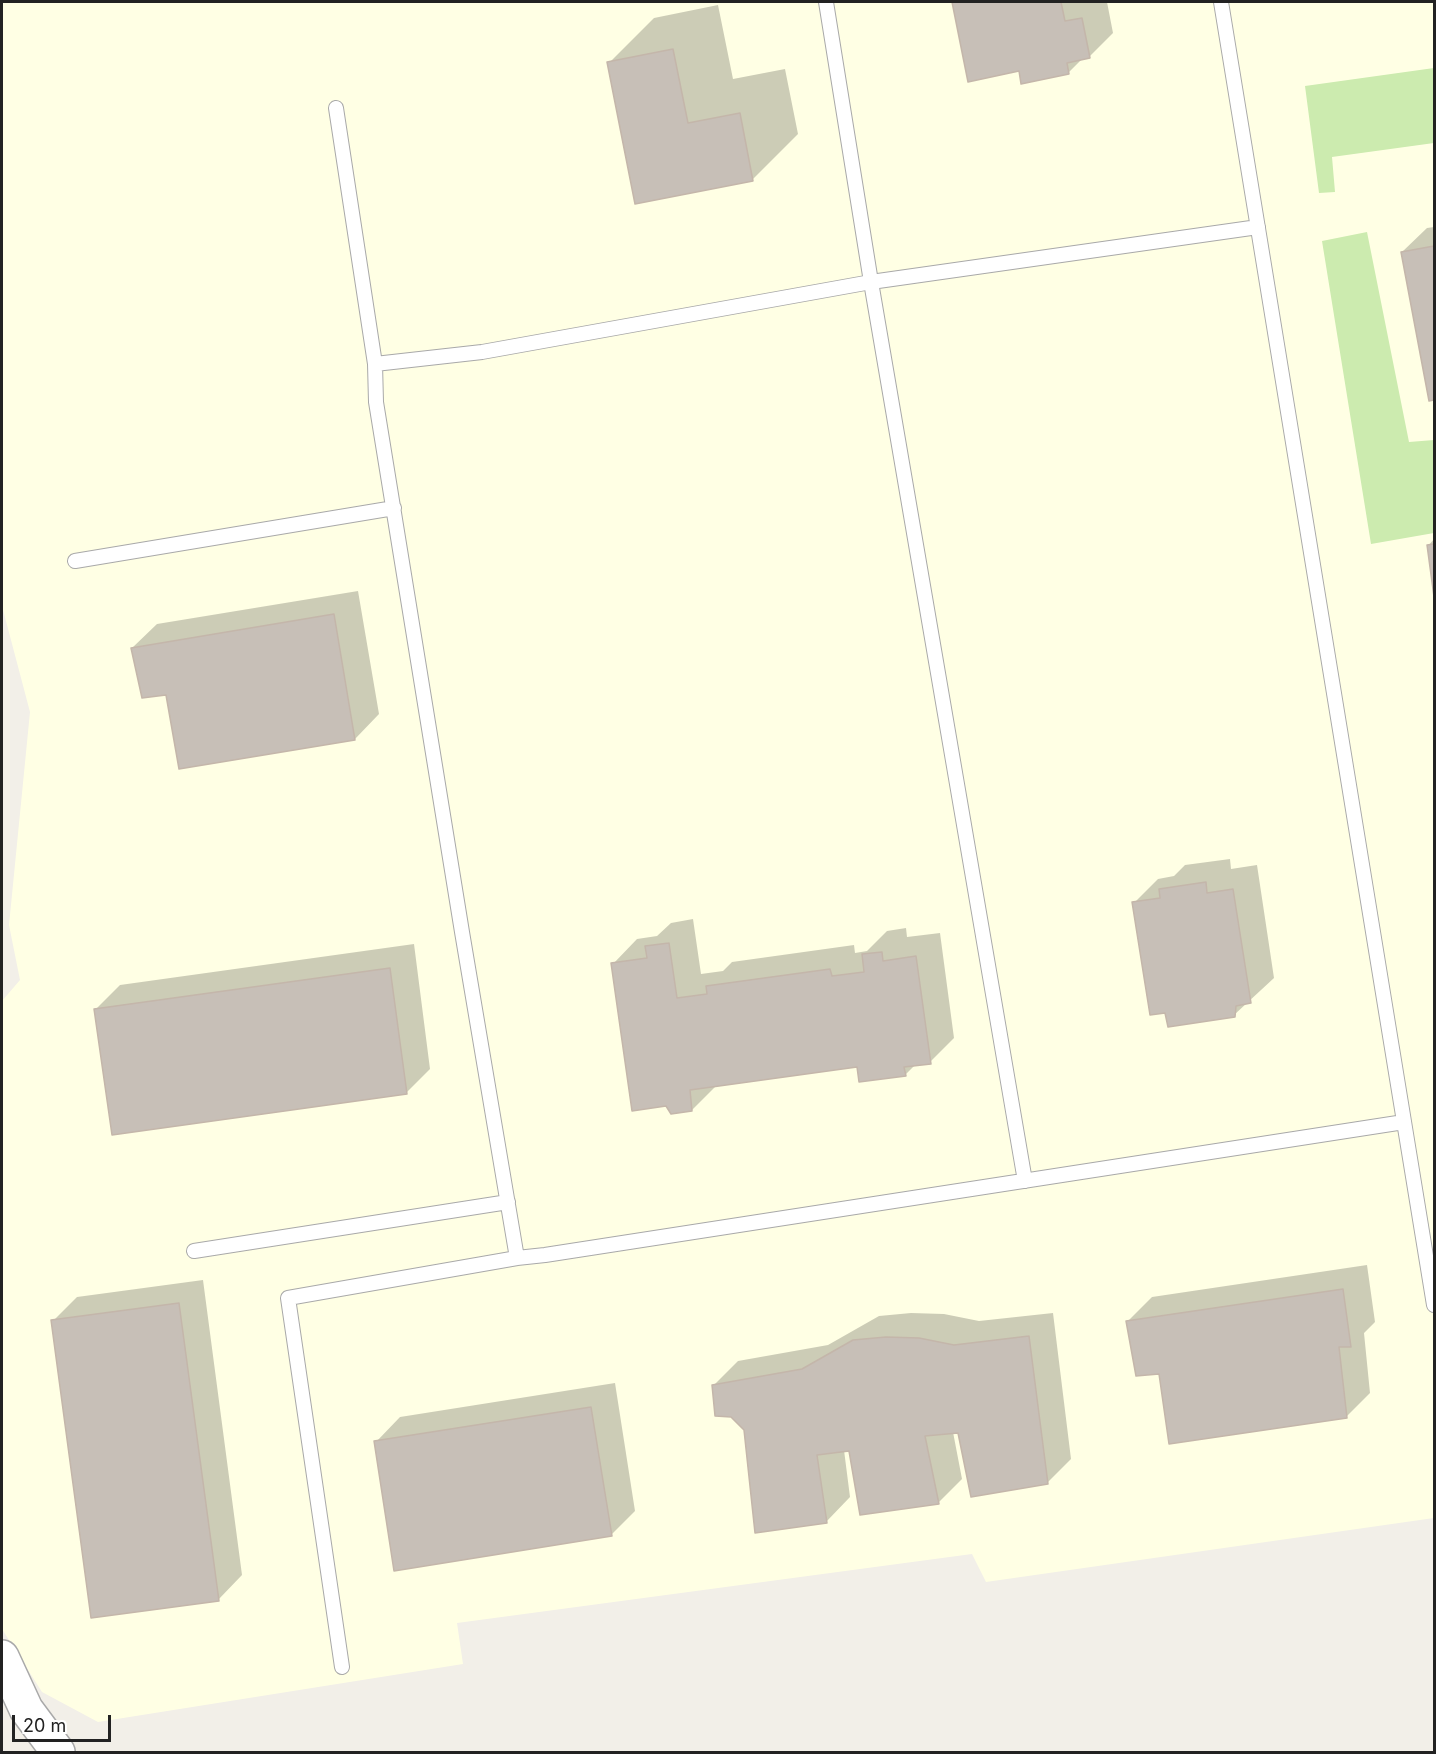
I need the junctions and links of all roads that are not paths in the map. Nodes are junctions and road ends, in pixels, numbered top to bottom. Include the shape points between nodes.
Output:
1 (826, 2) edge
2 (1221, 2) edge
3 (336, 108) dead end
4 (1258, 227) junction
5 (871, 282) junction
6 (375, 364) junction
7 (394, 508) junction
8 (75, 561) dead end
9 (1404, 1122) junction
10 (1025, 1181) junction
11 (508, 1202) junction
12 (194, 1251) dead end
13 (517, 1258) junction
14 (1434, 1305) edge
15 (2, 1657) edge
16 (342, 1667) dead end
17 (58, 1752) edge

1 - 5 lane
2 - 4 lane
3 - 6 lane
4 - 5 lane
4 - 9 lane
5 - 6 lane via 482,352
5 - 10 lane
6 - 7 lane via 376,402
7 - 8 lane
7 - 11 lane
9 - 10 lane
9 - 14 lane
10 - 13 lane
11 - 12 lane
11 - 13 lane
13 - 16 lane via 288,1298
15 - 17 street via 26,1709

